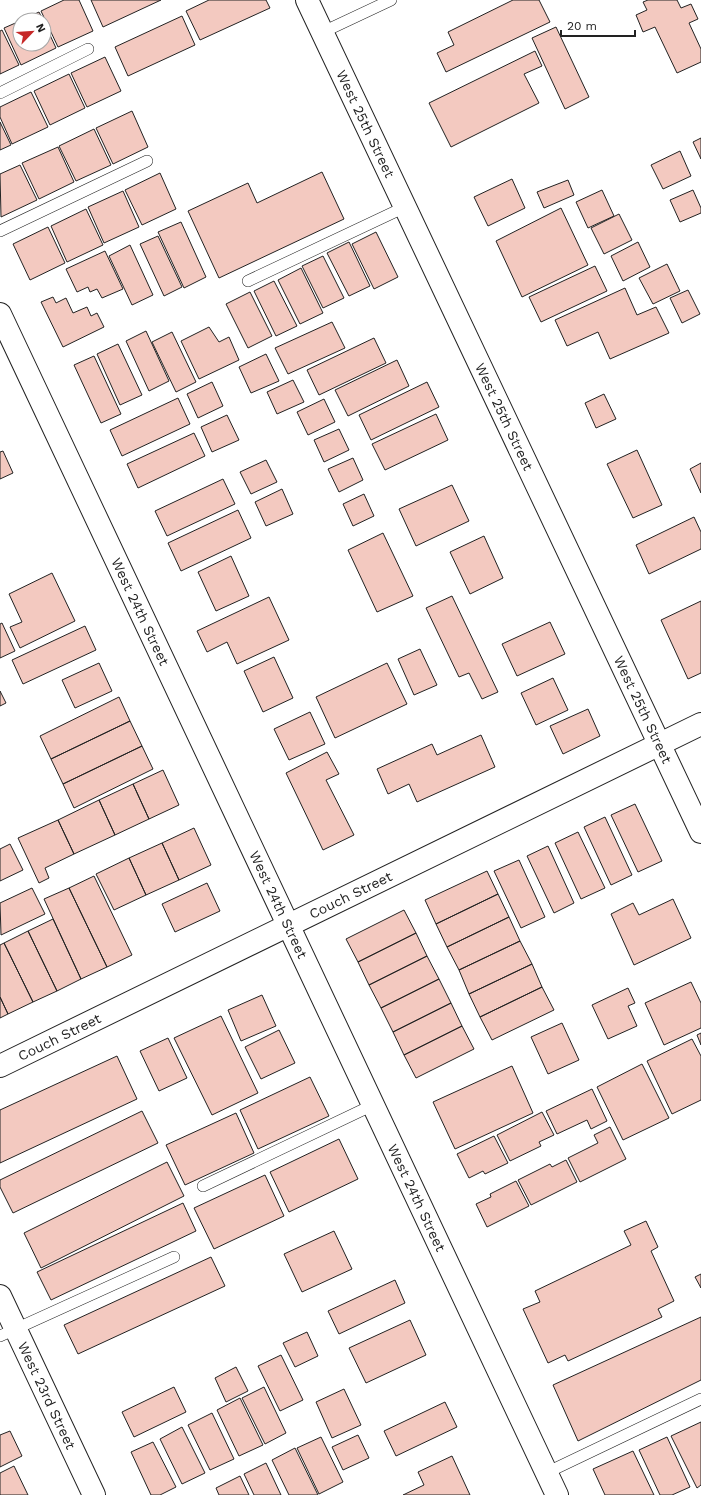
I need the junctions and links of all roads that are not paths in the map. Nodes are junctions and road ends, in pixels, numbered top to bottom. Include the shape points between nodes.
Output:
1 (307, 0) edge
2 (391, 0) edge
3 (323, 32) junction
4 (88, 49) dead end
5 (0, 93) edge
6 (147, 161) dead end
7 (405, 207) junction
8 (0, 231) edge
9 (248, 281) dead end
10 (0, 314) edge
11 (701, 724) edge
12 (659, 744) junction
13 (701, 832) edge
14 (288, 925) junction
15 (0, 1066) edge
16 (373, 1105) junction
17 (203, 1186) dead end
18 (174, 1257) dead end
19 (0, 1296) edge
20 (8, 1332) edge
21 (701, 1399) edge
22 (546, 1473) junction
23 (94, 1495) edge
24 (556, 1495) edge

1 - 3 street, West 25th Street
2 - 3 lane
3 - 7 street, West 25th Street
4 - 5 lane
6 - 8 lane
7 - 9 lane
7 - 12 street, West 25th Street
10 - 14 street, West 24th Street
11 - 12 street, Couch Street
12 - 13 street, West 25th Street
12 - 14 street, Couch Street
14 - 15 street, Couch Street
14 - 16 street, West 24th Street
16 - 17 lane
16 - 22 street, West 24th Street
18 - 20 lane
19 - 20 street, West 23rd Street
20 - 23 street, West 23rd Street
21 - 22 lane
22 - 24 street, West 24th Street

